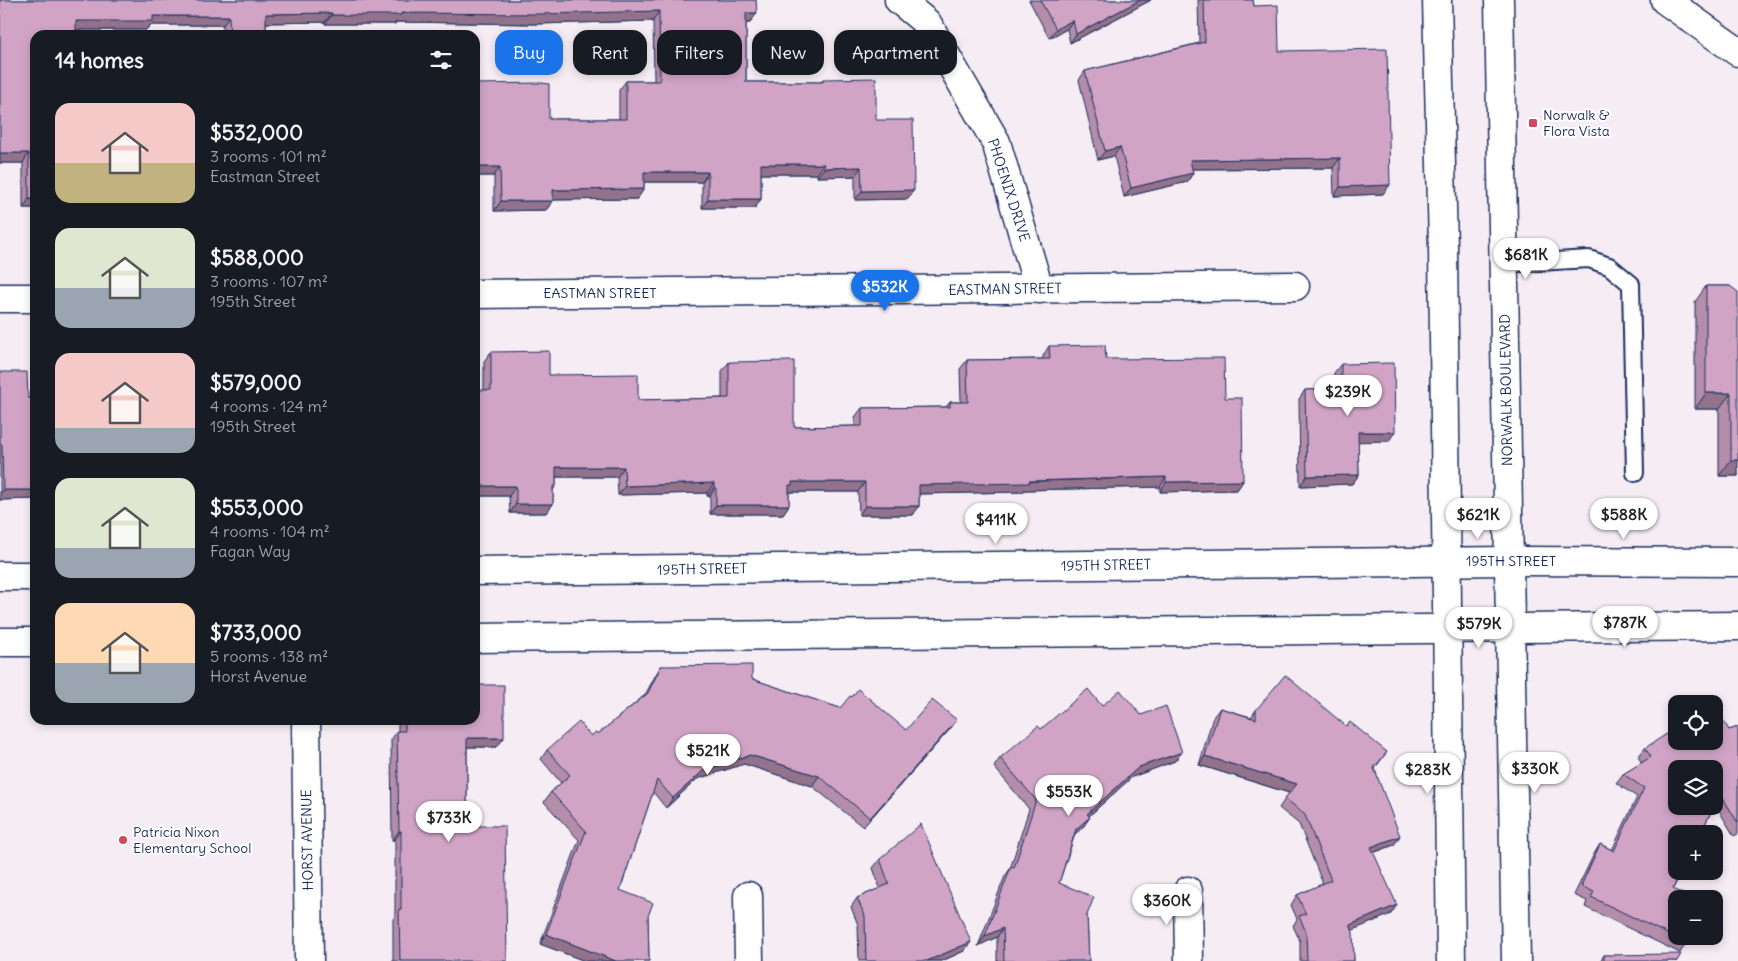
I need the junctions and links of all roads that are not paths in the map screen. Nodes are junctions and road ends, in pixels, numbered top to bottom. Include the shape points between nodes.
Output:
1 (899, 0) edge
2 (1437, 0) edge
3 (1498, 0) edge
4 (1665, 0) edge
5 (1738, 52) edge
6 (1504, 264) junction
7 (1295, 286) dead end
8 (1039, 289) junction
9 (480, 294) edge
10 (0, 298) edge
11 (30, 298) edge
12 (1634, 473) dead end
13 (1446, 561) junction
14 (1510, 561) junction
15 (1738, 562) edge
16 (480, 571) edge
17 (0, 576) edge
18 (30, 576) edge
19 (1738, 626) edge
20 (1447, 628) junction
21 (1511, 628) junction
22 (480, 638) edge
23 (0, 642) edge
24 (30, 642) edge
25 (306, 725) edge
26 (1188, 891) dead end
27 (748, 896) dead end
28 (309, 961) edge
29 (749, 961) edge
30 (1189, 961) edge
31 (1451, 961) edge
32 (1516, 961) edge

1 - 8 street, PHOENIX DRIVE via 927,23 996,142
2 - 13 street
3 - 6 street, NORWALK BOULEVARD
4 - 5 street
6 - 12 lane via 1589,259 1609,266 1631,284
6 - 14 street, NORWALK BOULEVARD
7 - 8 street, EASTMAN STREET
8 - 9 street, EASTMAN STREET
10 - 11 street
13 - 14 street, 195TH STREET
13 - 16 street, 195TH STREET
13 - 20 street
14 - 15 street, 195TH STREET
14 - 21 street, NORWALK BOULEVARD
17 - 18 street
19 - 21 street
20 - 21 street
20 - 22 street
20 - 31 street
21 - 32 street, NORWALK BOULEVARD
23 - 24 street
25 - 28 street, HORST AVENUE
26 - 30 street
27 - 29 street

